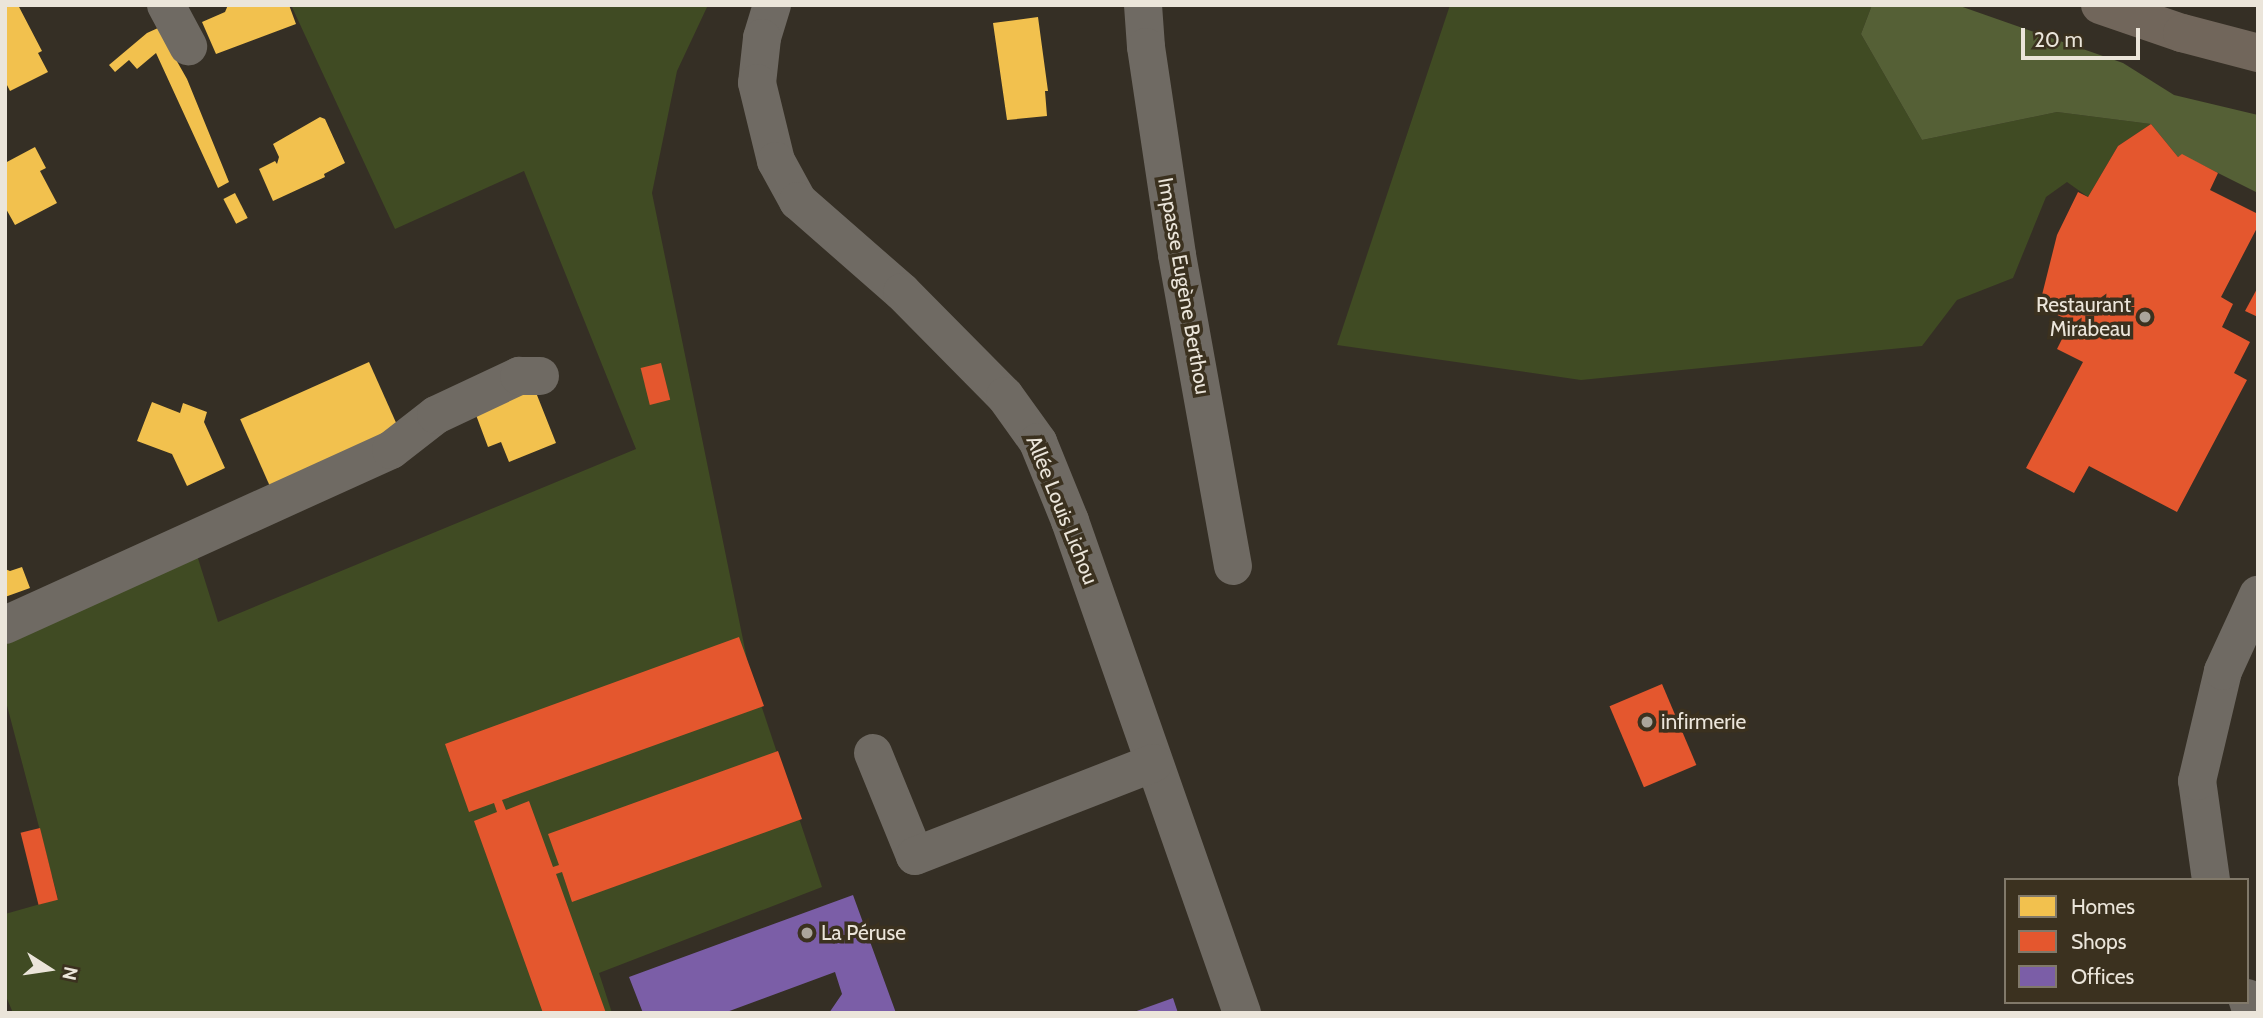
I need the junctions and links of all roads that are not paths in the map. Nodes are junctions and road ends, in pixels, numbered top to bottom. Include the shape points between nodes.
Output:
1 (166, 5) edge
2 (772, 5) edge
3 (1143, 5) edge
4 (2100, 5) edge
5 (188, 46) dead end
6 (2258, 53) edge
7 (540, 376) dead end
8 (1233, 566) dead end
9 (2258, 595) edge
10 (5, 625) edge
11 (873, 753) dead end
12 (1154, 763) junction
13 (2211, 878) edge
14 (1242, 1013) edge

1 - 5 street
2 - 12 street, Allée Louis Lichou via 762,38 757,83 776,161 797,201 902,292 1005,396 1038,442
3 - 8 street, Impasse Eugène Berthou via 1177,255
4 - 6 main road
7 - 10 street via 519,376 436,415 391,450
9 - 13 street via 2223,671 2197,782
11 - 12 street via 915,856
12 - 14 street, Allée Louis Lichou

